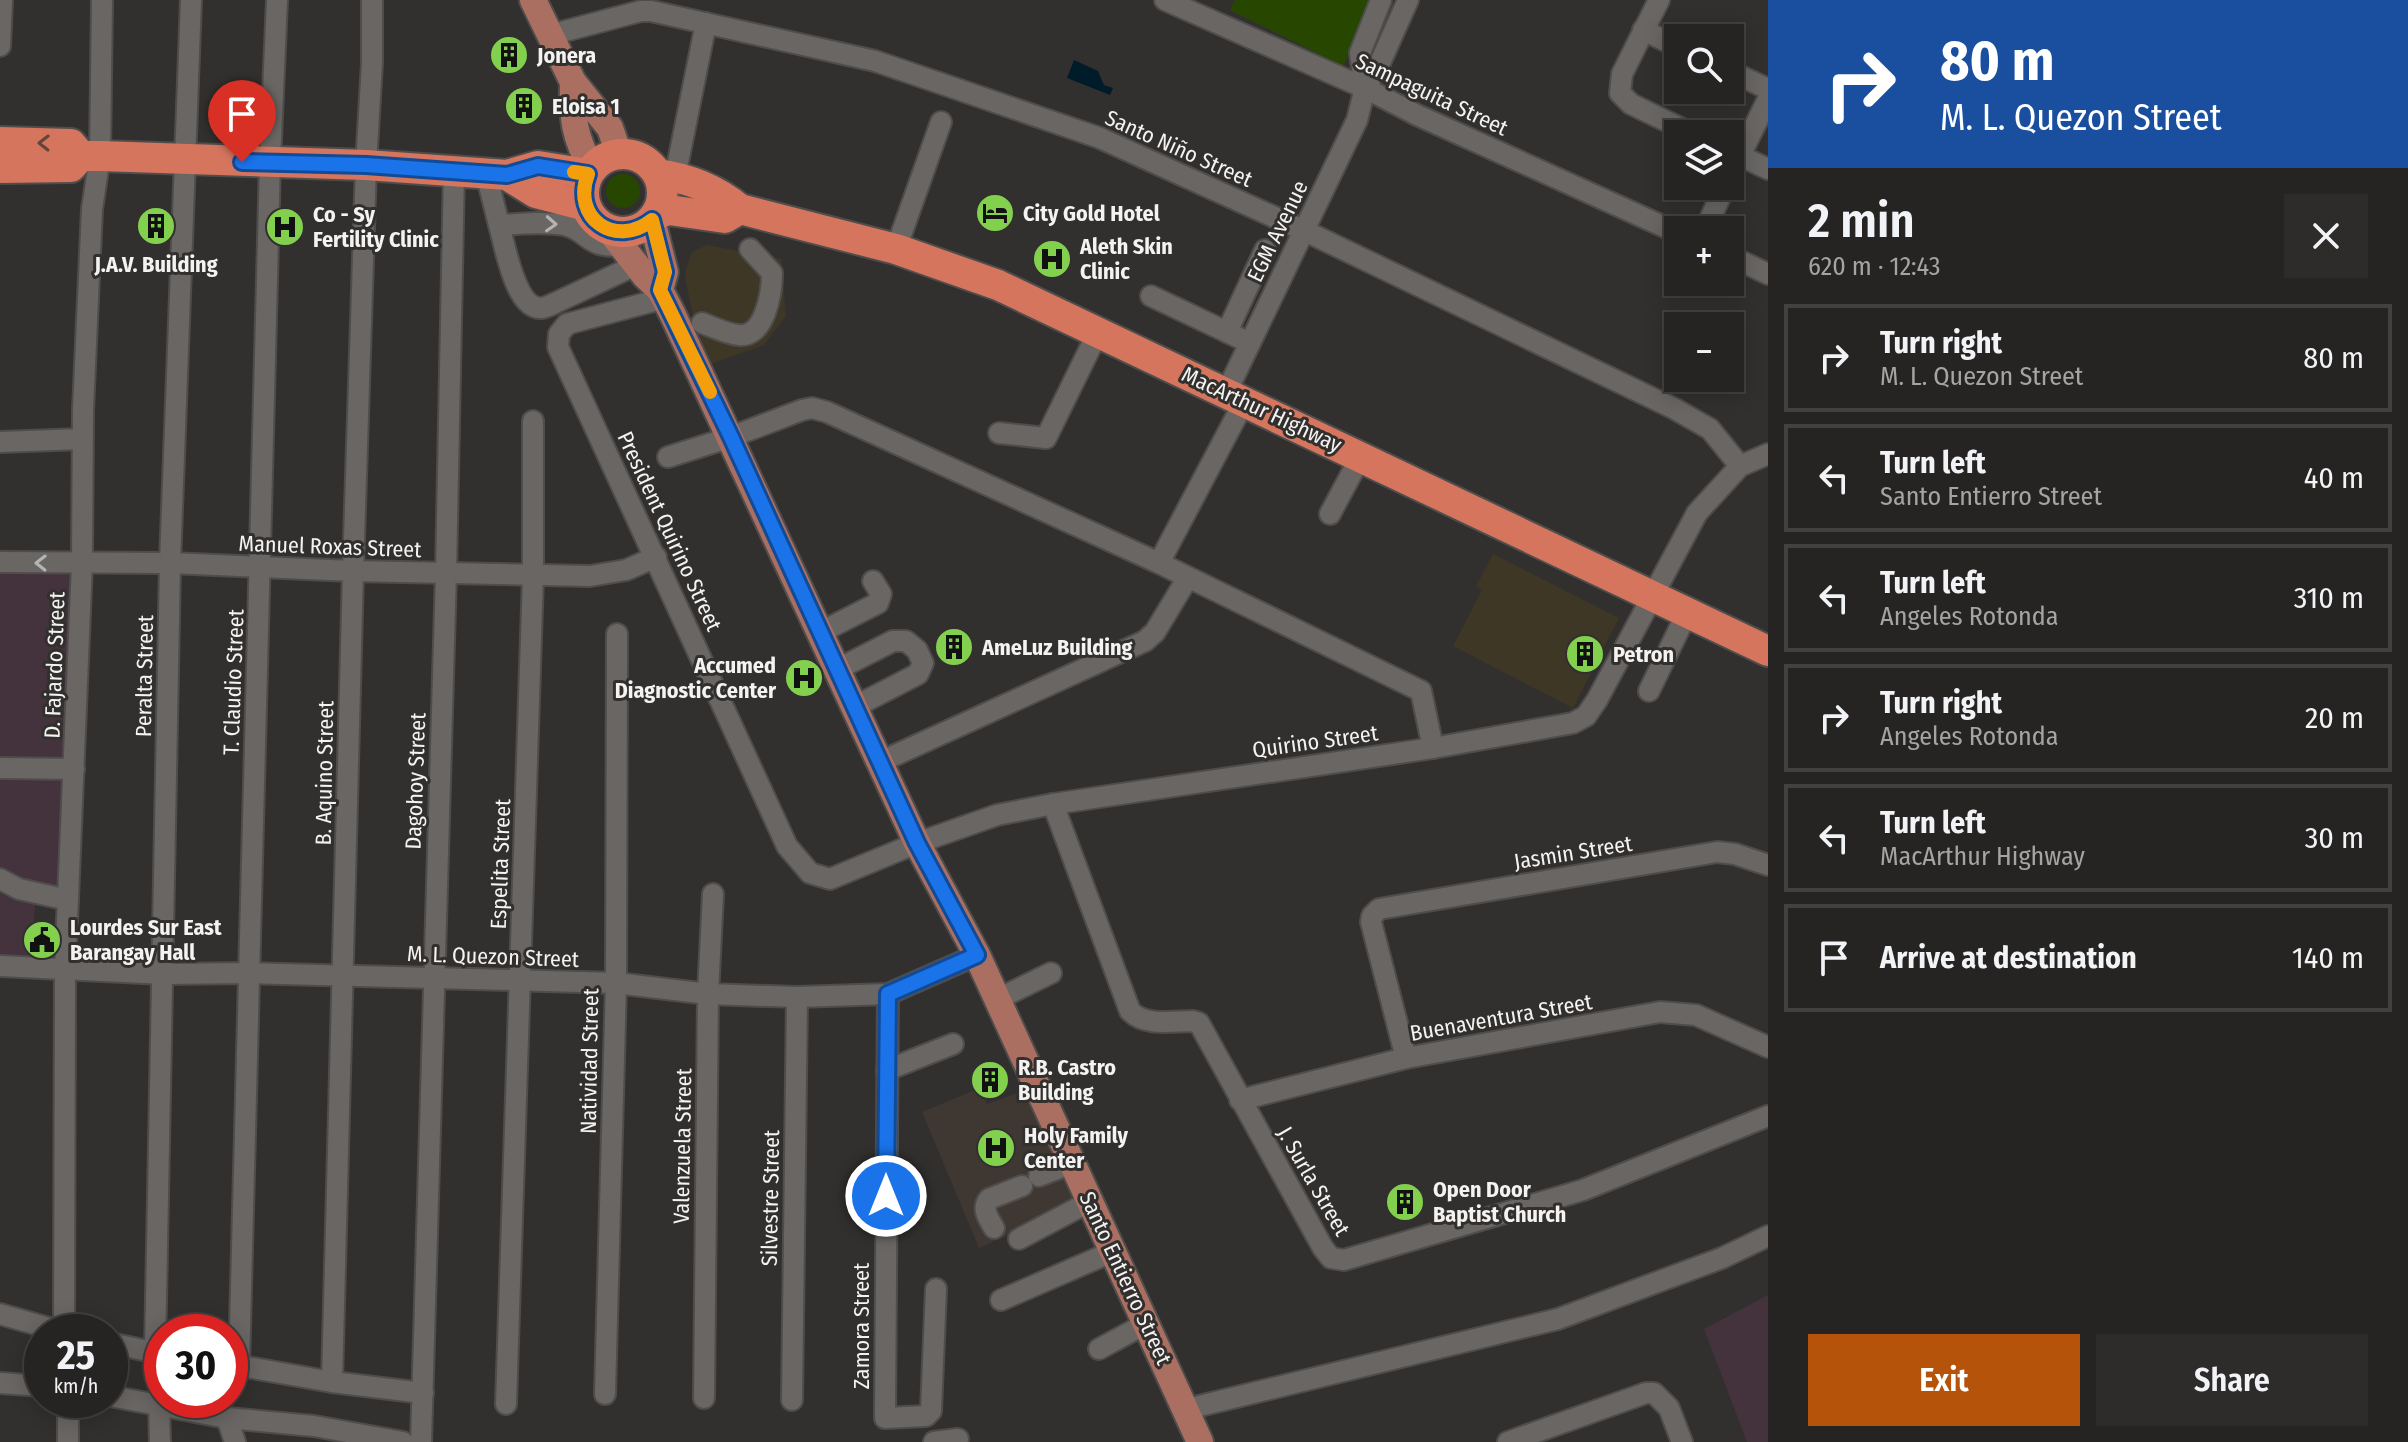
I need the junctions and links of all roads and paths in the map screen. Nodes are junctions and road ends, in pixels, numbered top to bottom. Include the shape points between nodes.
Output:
1 (2, 0) edge
2 (102, 0) edge
3 (191, 0) edge
4 (277, 0) edge
5 (372, 0) edge
6 (533, 0) edge
7 (1165, 0) edge
8 (1381, 0) edge
9 (1408, 0) edge
10 (1659, 0) edge
11 (706, 23) junction
12 (1643, 30) junction
13 (550, 35) junction
14 (1664, 40) edge
15 (0, 46) edge
16 (1744, 78) edge
17 (573, 82) junction
18 (1365, 88) junction
19 (1768, 89) edge
20 (1768, 99) edge
21 (1664, 120) edge
22 (941, 122) dead end
23 (1744, 139) edge
24 (0, 142) edge
25 (619, 154) junction
26 (90, 156) junction
27 (1744, 158) edge
28 (187, 160) junction
29 (270, 162) junction
30 (366, 165) junction
31 (0, 168) edge
32 (1768, 169) edge
33 (454, 170) junction
34 (590, 172) junction
35 (496, 174) junction
36 (666, 175) junction
37 (586, 206) junction
38 (740, 209) junction
39 (659, 215) junction
40 (499, 225) junction
41 (1664, 227) edge
42 (1303, 230) junction
43 (622, 247) junction
44 (750, 249) dead end
45 (896, 249) junction
46 (1265, 250) dead end
47 (1744, 263) edge
48 (1768, 274) edge
49 (663, 294) junction
50 (1151, 296) dead end
51 (702, 323) dead end
52 (1099, 330) junction
53 (1227, 332) junction
54 (1250, 343) junction
55 (1235, 398) junction
56 (533, 421) dead end
57 (999, 433) dead end
58 (731, 437) junction
59 (82, 439) junction
60 (0, 442) edge
61 (1768, 454) edge
62 (1361, 456) junction
63 (668, 457) dead end
64 (1740, 466) junction
65 (1330, 514) dead end
66 (656, 557) junction
67 (0, 562) edge
68 (82, 563) junction
69 (170, 563) junction
70 (1159, 563) junction
71 (261, 568) junction
72 (353, 571) junction
73 (446, 573) junction
74 (533, 576) junction
75 (1187, 579) junction
76 (873, 581) dead end
77 (1654, 596) junction
78 (1687, 613) junction
79 (821, 632) junction
80 (617, 634) dead end
81 (1768, 651) edge
82 (838, 669) junction
83 (1649, 691) dead end
84 (856, 706) junction
85 (1433, 748) junction
86 (880, 762) junction
87 (0, 768) edge
88 (74, 769) junction
89 (1053, 804) junction
90 (917, 843) junction
91 (1768, 865) edge
92 (0, 879) edge
93 (713, 894) dead end
94 (68, 900) junction
95 (977, 955) junction
96 (0, 966) edge
97 (65, 970) junction
98 (248, 973) junction
99 (1051, 973) dead end
100 (164, 974) junction
101 (343, 976) junction
102 (434, 978) junction
103 (521, 981) junction
104 (616, 983) junction
105 (708, 994) junction
106 (888, 994) junction
107 (797, 997) junction
108 (998, 999) junction
109 (953, 1044) dead end
110 (1768, 1047) edge
111 (1406, 1058) junction
112 (887, 1070) junction
113 (1240, 1100) junction
114 (1768, 1116) edge
115 (1073, 1163) junction
116 (1091, 1201) junction
117 (994, 1228) dead end
118 (1768, 1236) edge
119 (1019, 1239) dead end
120 (1114, 1251) junction
121 (936, 1289) dead end
122 (1001, 1300) dead end
123 (0, 1314) edge
124 (63, 1314) edge
125 (160, 1314) edge
126 (236, 1314) edge
127 (24, 1321) edge
128 (1147, 1323) junction
129 (1099, 1349) dead end
130 (248, 1367) edge
131 (332, 1382) junction
132 (0, 1383) edge
133 (24, 1385) edge
134 (423, 1393) junction
135 (605, 1394) dead end
136 (704, 1398) dead end
137 (792, 1400) dead end
138 (506, 1404) dead end
139 (1187, 1409) junction
140 (68, 1418) edge
141 (159, 1418) edge
142 (227, 1418) joint
143 (317, 1434) edge
144 (1549, 1434) edge
145 (958, 1439) dead end
146 (1198, 1441) edge
147 (68, 1442) edge
148 (160, 1442) edge
149 (235, 1442) edge
150 (403, 1442) edge
151 (421, 1442) edge
152 (934, 1442) edge
153 (1508, 1442) edge
154 (1682, 1442) edge

1 - 15 street
2 - 26 street, D. Fajardo Street
3 - 28 street, Peralta Street
4 - 29 street, T. Claudio Street
5 - 30 street, B. Aquino Street
6 - 13 main road
7 - 18 street, Sampaguita Street
8 - 18 street via 1360,53
9 - 18 street
10 - 12 street
11 - 13 street, Santo Niño Street via 641,11
11 - 36 street
11 - 42 street, Santo Niño Street via 875,61 1100,138
12 - 14 street
12 - 21 street via 1619,81 1620,93
13 - 17 main road
16 - 19 street
17 - 25 main road via 610,128
17 - 34 main road via 572,118
18 - 41 street, Sampaguita Street
18 - 42 street, EGM Avenue via 1357,120
20 - 23 street
22 - 45 street
26 -> 24 highway via 71,144
25 - 34 highway
25 - 36 highway, MacArthur Highway via 641,157
26 - 28 highway
26 - 31 highway via 71,167
26 - 59 street, D. Fajardo Street
27 - 32 street
28 - 29 highway
28 - 69 street, Peralta Street
29 - 30 highway
29 - 71 street, T. Claudio Street
30 - 33 highway
30 - 72 street, B. Aquino Street
33 - 35 highway
33 - 73 street, Dagohoy Street
34 - 35 highway via 538,166
34 - 37 highway
35 - 37 highway via 536,193
35 - 40 street
36 - 38 highway, MacArthur Highway via 721,194
36 - 39 highway
37 - 43 highway
38 - 39 highway, MacArthur Highway via 725,218
38 - 45 highway, MacArthur Highway
39 - 43 highway via 624,232
39 - 49 main road, Santo Entierro Street
40 -> 43 street via 566,225 598,245
40 - 43 street via 523,299 541,308 555,303
42 - 54 street, EGM Avenue
42 - 64 street, Santo Niño Street via 1703,423
43 - 49 main road, Santo Entierro Street
44 - 51 street via 772,273 759,325 742,336
45 - 52 highway, MacArthur Highway via 998,285
46 - 53 street
47 - 48 street
49 - 58 main road, Santo Entierro Street
49 - 66 street, President Quirino Street via 567,324 558,347
50 - 53 street
52 - 55 highway, MacArthur Highway
52 - 57 street via 1046,438
53 - 54 street
54 - 55 street, EGM Avenue
55 - 62 highway, MacArthur Highway
55 - 70 street, EGM Avenue
56 - 74 street, Espelita Street
58 - 63 street
58 - 70 street via 802,410 827,412
58 - 79 main road, Santo Entierro Street
59 - 60 street
59 - 68 street, D. Fajardo Street
61 - 64 street
62 - 65 street
62 - 77 highway, MacArthur Highway
64 - 77 street via 1697,513
66 - 74 street, Manuel Roxas Street via 610,574
66 - 90 street, President Quirino Street via 787,846 810,873 830,879
68 -> 67 street, Manuel Roxas Street
68 - 69 street, Manuel Roxas Street
68 - 88 street, D. Fajardo Street
69 - 71 street, Manuel Roxas Street
69 - 100 street, Peralta Street
70 - 75 street
71 - 72 street, Manuel Roxas Street
71 - 98 street, T. Claudio Street
72 - 73 street, Manuel Roxas Street
72 - 101 street, B. Aquino Street
73 - 74 street, Manuel Roxas Street
73 - 102 street, Dagohoy Street
74 - 103 street, Espelita Street
75 - 85 street via 1421,691
75 - 86 street via 1145,641
76 - 79 street via 881,594 878,603
77 - 78 highway, MacArthur Highway
77 - 85 street, Quirino Street via 1586,716 1573,723
78 - 81 highway, MacArthur Highway
78 - 83 street
79 - 82 main road, Santo Entierro Street
80 - 104 street, Natividad Street
82 - 84 main road, Santo Entierro Street
82 - 84 street via 893,641 906,641 917,650 923,663 918,674
84 - 86 main road, Santo Entierro Street
85 - 89 street, Quirino Street
86 - 90 main road, Santo Entierro Street
87 - 88 street
88 - 94 street, D. Fajardo Street
89 - 90 street, Quirino Street via 997,815
89 - 113 street, J. Surla Street via 1130,1011 1148,1021 1196,1021
90 - 95 main road, Santo Entierro Street
91 - 111 street, Jasmin Street via 1717,852 1384,907 1371,922
92 - 94 street
93 - 105 street, Valenzuela Street
94 - 97 street, D. Fajardo Street
95 - 106 street, M. L. Quezon Street
95 - 108 main road, Santo Entierro Street
96 - 97 street, M. L. Quezon Street
97 - 100 street, M. L. Quezon Street
97 - 124 street, D. Fajardo Street
98 - 100 street, M. L. Quezon Street
98 - 101 street, M. L. Quezon Street
98 - 126 street, T. Claudio Street
99 - 108 street
100 - 125 street, Peralta Street
101 - 102 street, M. L. Quezon Street
101 - 131 street, B. Aquino Street
102 - 103 street, M. L. Quezon Street
102 - 134 street, Dagohoy Street
103 - 104 street, M. L. Quezon Street
103 - 138 street, Espelita Street
104 - 105 street, M. L. Quezon Street
104 - 135 street, Natividad Street
105 - 107 street, M. L. Quezon Street
105 - 136 street, Valenzuela Street
106 - 107 street, M. L. Quezon Street
106 - 112 street, Zamora Street
107 - 137 street, Silvestre Street
108 - 115 main road, Santo Entierro Street
109 - 112 street
110 - 111 street, Buenaventura Street via 1712,1020 1660,1012
111 - 113 street, Buenaventura Street
112 - 121 street, Zamora Street via 885,1418 926,1416 931,1411
113 - 114 street, J. Surla Street via 1323,1248 1337,1260 1583,1190
115 - 116 main road, Santo Entierro Street
115 - 117 street via 989,1199 985,1211
116 - 119 street
116 - 120 main road, Santo Entierro Street
118 - 139 street via 1558,1319
120 - 122 street
120 - 128 main road, Santo Entierro Street
123 - 127 street
128 - 129 street
128 - 139 main road, Santo Entierro Street
130 - 131 street
131 - 134 street
132 - 133 street
134 - 151 street, Dagohoy Street
139 - 146 main road, Santo Entierro Street
140 - 147 street
141 - 148 street
142 - 143 street
142 - 149 street
143 - 150 street
144 - 153 street
144 - 154 street via 1654,1393 1669,1408
145 - 152 street

